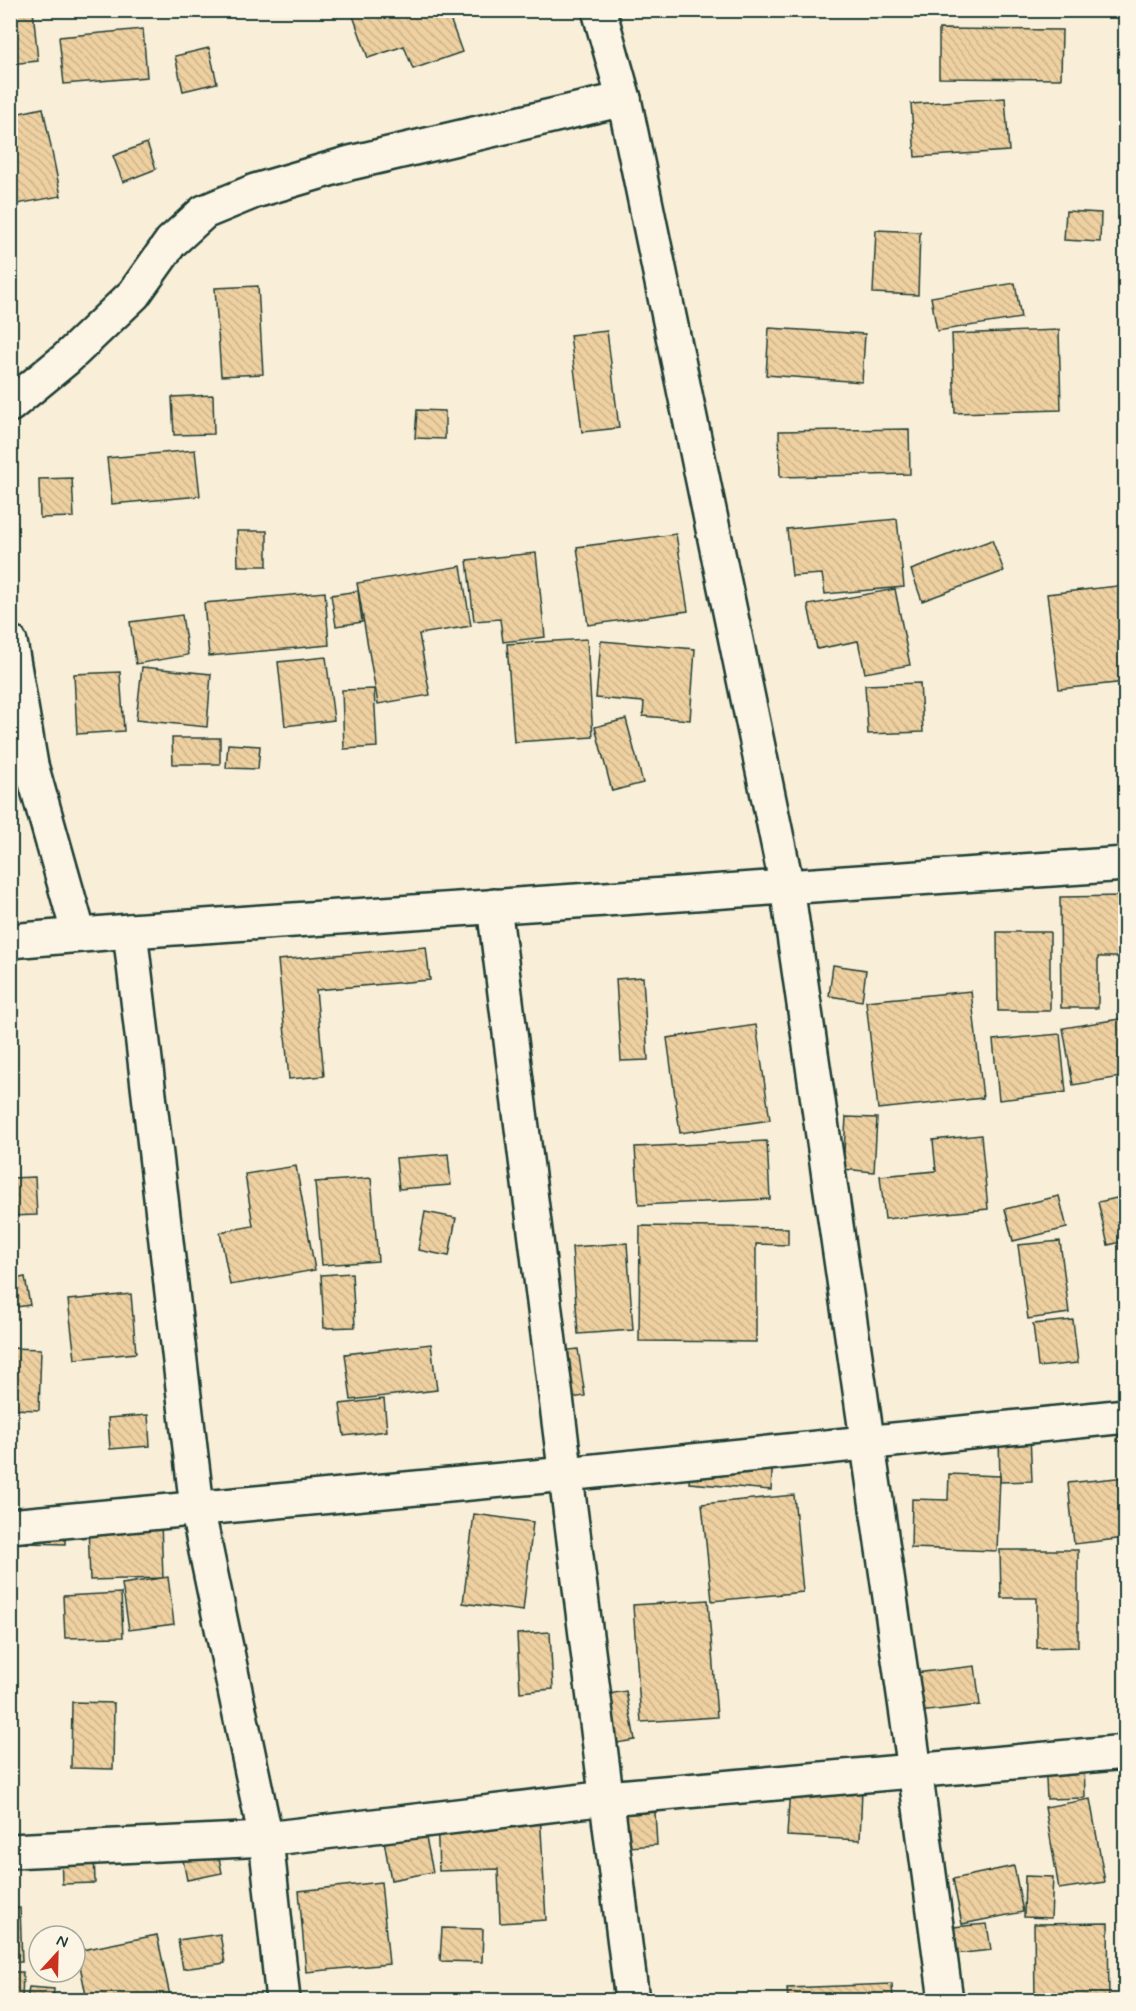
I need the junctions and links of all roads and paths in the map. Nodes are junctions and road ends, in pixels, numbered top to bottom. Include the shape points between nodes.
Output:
1 (599, 10) edge
2 (624, 99) junction
3 (10, 405) edge
4 (10, 642) edge
5 (1125, 864) edge
6 (788, 887) junction
7 (494, 906) junction
8 (130, 931) junction
9 (79, 935) junction
10 (10, 941) edge
11 (1125, 1416) edge
12 (867, 1442) junction
13 (566, 1474) junction
14 (197, 1508) junction
15 (10, 1526) edge
16 (1125, 1752) edge
17 (915, 1770) junction
18 (607, 1798) junction
19 (266, 1839) junction
20 (10, 1851) edge
21 (283, 2001) edge
22 (632, 2001) edge
23 (945, 2001) edge

1 - 2 street
2 - 3 street via 350,163 255,191 204,212 171,242 134,294 66,359
2 - 6 street
4 - 9 street via 31,765
5 - 6 street
6 - 7 street
6 - 12 street
7 - 8 street
7 - 13 street
8 - 9 street
8 - 14 street
9 - 10 street
11 - 12 street
12 - 13 street
12 - 17 street
13 - 14 street
13 - 18 street
14 - 15 street
14 - 19 street
16 - 17 street
17 - 18 street
17 - 23 street
18 - 19 street
18 - 22 street
19 - 20 street
19 - 21 street

